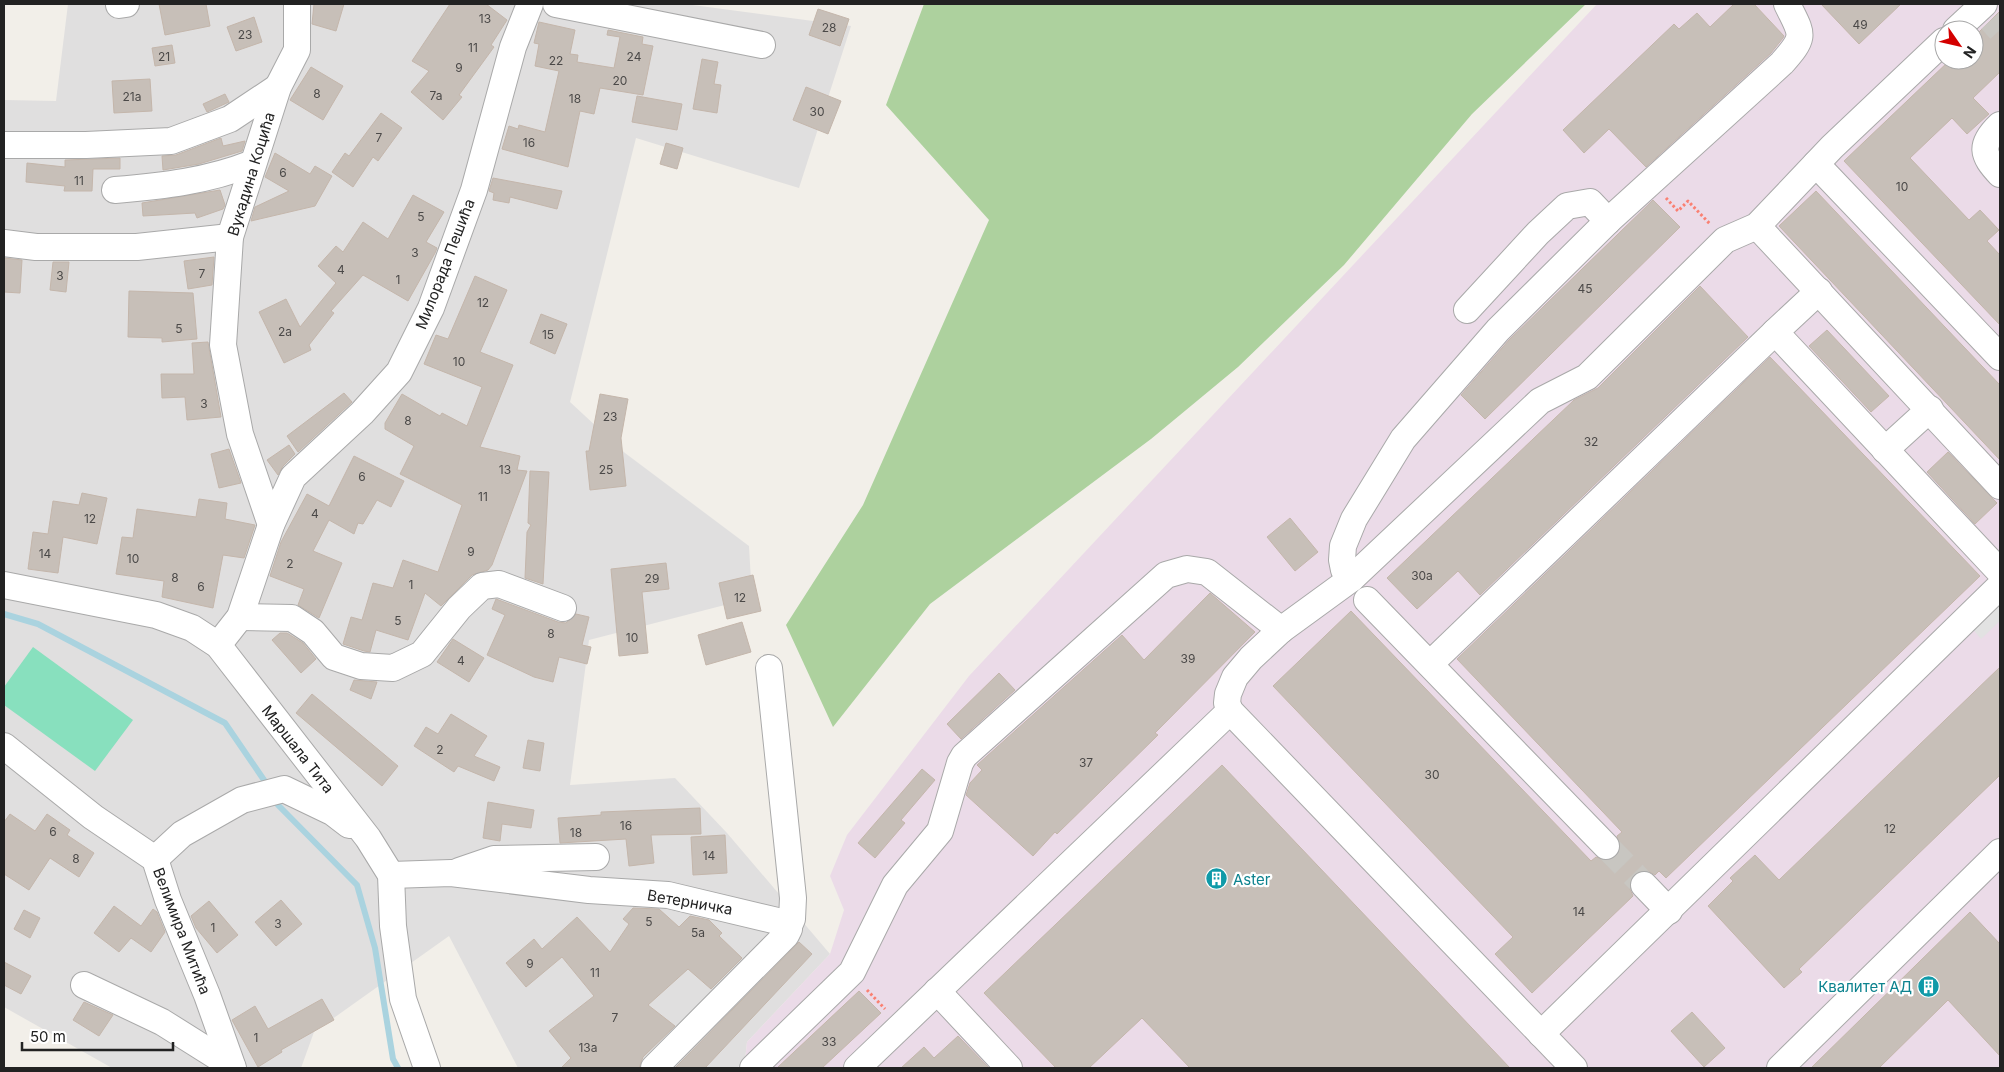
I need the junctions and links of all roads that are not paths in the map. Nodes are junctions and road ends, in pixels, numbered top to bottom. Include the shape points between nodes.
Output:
1 (297, 4) edge
2 (530, 4) edge
3 (556, 4) edge
4 (1787, 4) edge
5 (1984, 11) edge
6 (1971, 20) edge
7 (762, 45) dead end
8 (1934, 51) edge
9 (278, 87) junction
10 (2000, 125) edge
11 (4, 145) edge
12 (253, 163) junction
13 (1816, 164) junction
14 (2000, 174) edge
15 (115, 190) dead end
16 (1608, 220) junction
17 (1757, 226) junction
18 (230, 237) junction
19 (4, 243) edge
20 (1819, 291) junction
21 (1467, 310) dead end
22 (1774, 332) junction
23 (2000, 357) edge
24 (1930, 409) junction
25 (1885, 450) junction
26 (2000, 486) edge
27 (271, 525) junction
28 (2000, 572) edge
29 (1351, 580) junction
30 (4, 585) edge
31 (2000, 586) edge
32 (1367, 600) dead end
33 (563, 608) dead end
34 (240, 617) junction
35 (1281, 630) junction
36 (218, 646) junction
37 (1430, 664) junction
38 (768, 668) dead end
39 (1230, 711) junction
40 (4, 746) edge
41 (368, 838) junction
42 (1606, 846) tunnel mouth
43 (2000, 852) edge
44 (596, 857) dead end
45 (155, 859) junction
46 (451, 873) junction
47 (391, 875) junction
48 (1644, 885) tunnel mouth
49 (1669, 911) junction
50 (789, 926) junction
51 (84, 985) dead end
52 (938, 991) junction
53 (1541, 1034) junction
54 (232, 1067) edge
55 (427, 1068) edge
56 (654, 1068) edge
57 (753, 1068) edge
58 (857, 1068) edge
59 (1009, 1068) edge
60 (1574, 1068) edge
61 (1780, 1068) edge

1 - 9 street, Вукадина Коцића via 298,50
2 - 27 street, Милорада Пешића via 513,47 474,190 431,308 399,372 362,413 293,477
3 - 7 street
4 - 16 street via 1800,30 1798,45
5 - 6 street
8 - 13 street
9 - 11 street, Вукадина Коцића via 230,119 171,141
9 - 12 street, Вукадина Коцића
10 - 14 street via 1986,142 1985,152 1988,161
12 - 15 street via 207,179
12 - 18 street, Вукадина Коцића
13 - 17 street
13 - 23 street
16 - 21 street via 1590,202 1567,206
16 - 29 street via 1498,330 1402,440 1354,519 1343,546 1344,570
17 - 20 street
17 - 29 street via 1724,240 1587,377 1540,401
18 - 19 street via 137,247 36,247
18 - 27 street, Вукадина Коцића via 223,345 240,434
20 - 22 street
20 - 24 street
22 - 25 street
22 - 37 street
24 - 25 street
24 - 26 street
25 - 28 street
27 - 34 street, Милорада Пешића
29 - 35 street
30 - 36 street, Маршала Тита via 156,615 192,628
31 - 49 street
32 - 37 street
33 - 34 street via 499,584 482,586 459,608 422,654 393,668 361,666 334,657 313,632 292,618
34 - 36 street, Милорада Пешића
35 - 39 street via 1235,677 1226,703
35 - 57 street via 1207,572 1187,569 1166,575 964,756 940,831 895,885 852,972
36 - 41 street, Маршала Тита
37 - 42 street
38 - 50 street via 793,898
39 - 52 street
39 - 53 street
40 - 45 street, Велимира Митића via 93,817
41 - 45 street via 332,812 284,789 242,800 182,834
41 - 47 street, Маршала Тита
43 - 61 street
44 - 46 street via 494,859
45 - 54 street, Велимира Митића
46 - 47 street, Ветерничка
46 - 50 street, Ветерничка via 589,890 668,895 781,920
47 - 55 street, Маршала Тита via 393,926 402,999
48 - 49 street
49 - 53 street
50 - 56 street via 786,935
51 - 54 street via 162,1022
52 - 58 street
52 - 59 street
53 - 60 street

